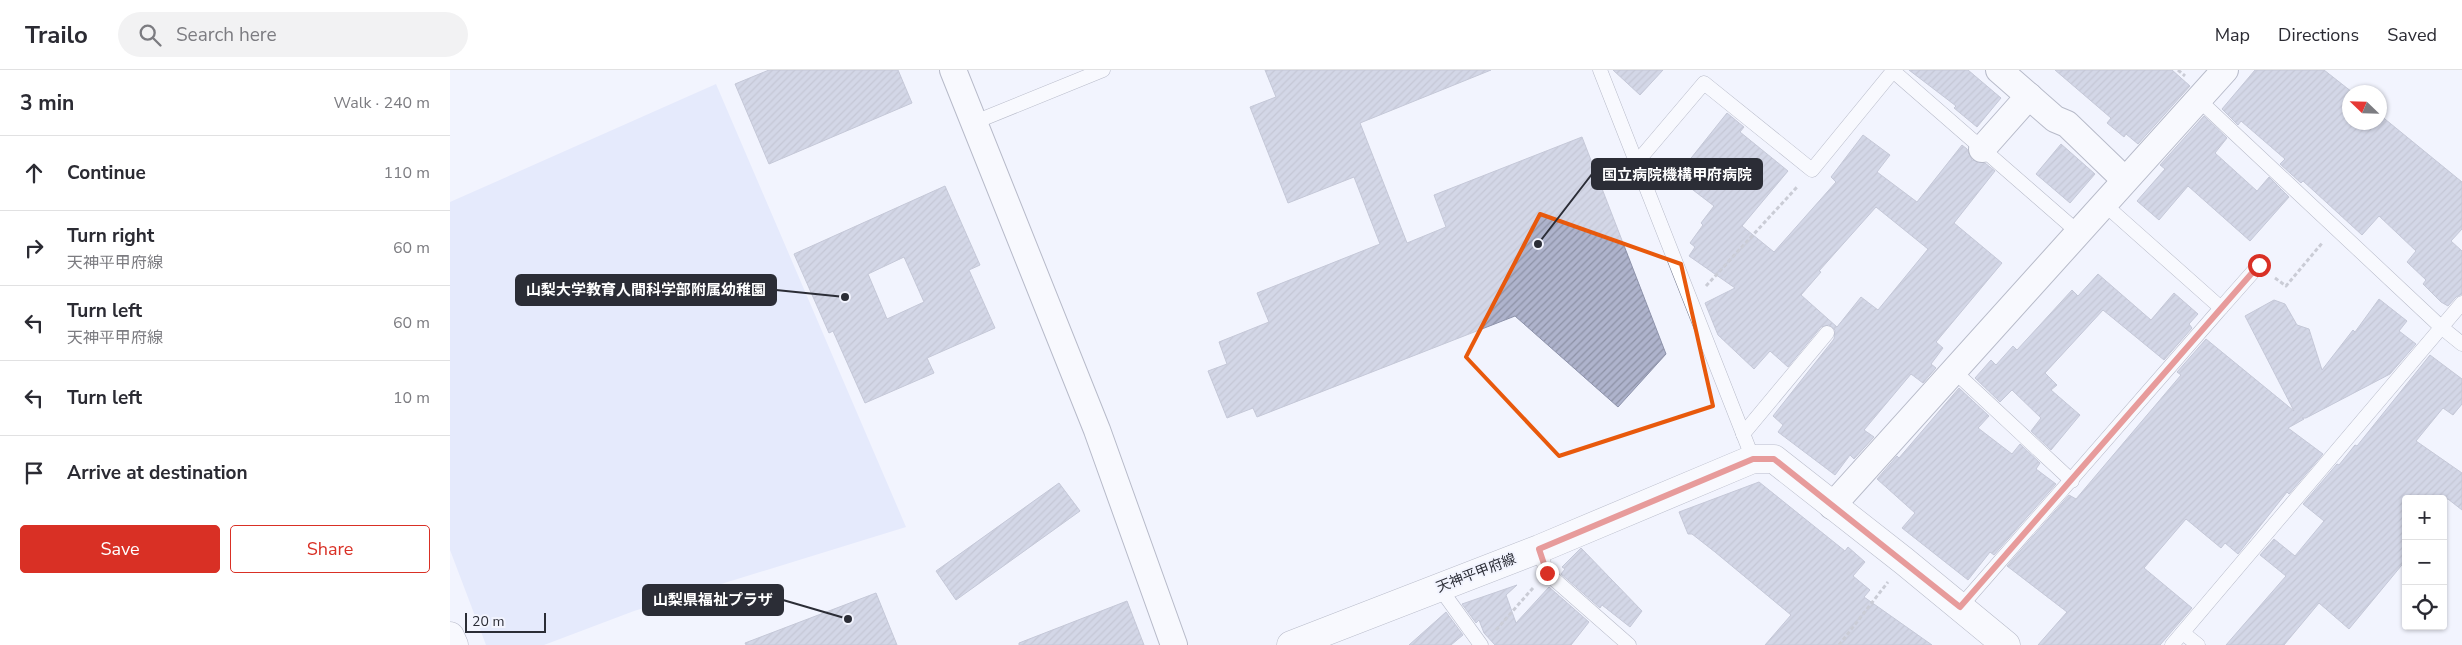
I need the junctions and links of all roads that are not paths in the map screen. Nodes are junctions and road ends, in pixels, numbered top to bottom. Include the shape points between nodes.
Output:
1 (953, 70) edge
2 (1103, 70) edge
3 (1600, 70) edge
4 (1892, 70) edge
5 (2000, 70) edge
6 (2225, 70) edge
7 (2029, 96) junction
8 (2199, 100) junction
9 (974, 122) junction
10 (1982, 149) junction
11 (1636, 162) junction
12 (2125, 180) junction
13 (2104, 204) junction
14 (2079, 233) junction
15 (2259, 265) road end
16 (2462, 303) edge
17 (2221, 308) junction
18 (2441, 327) junction
19 (1827, 333) dead end
20 (2462, 344) edge
21 (1954, 371) junction
22 (1743, 434) junction
23 (1753, 459) junction
24 (2072, 481) junction
25 (1832, 506) junction
26 (1543, 561) junction
27 (1439, 587) junction
28 (1960, 607) junction
29 (2183, 632) junction
30 (450, 636) edge
31 (454, 645) edge
32 (1174, 645) edge
33 (1291, 645) edge
34 (1480, 645) edge
35 (1629, 645) edge
36 (2006, 645) edge
37 (2172, 645) edge
38 (2198, 645) edge

1 - 9 street
2 - 9 lane
3 - 11 lane
4 - 10 lane
4 - 11 lane via 1812,170 1704,83
5 - 7 street
6 - 8 street
7 - 10 street
7 - 12 street via 2055,119 2067,124
8 - 12 street
8 - 18 lane
9 - 32 street via 1097,430
10 - 14 lane
11 - 22 lane
12 - 13 street
13 - 14 street
13 - 17 lane
14 - 21 street
15 - 17 lane
16 - 18 lane
17 - 24 lane
18 - 20 lane
18 - 29 lane
19 - 22 lane
21 - 24 lane
21 - 25 street
22 - 23 lane
23 - 25 main road, 天神平甲府線 via 1774,459
23 - 26 main road, 天神平甲府線
24 - 28 lane
25 - 28 main road, 天神平甲府線
26 - 27 main road, 天神平甲府線
26 - 35 lane
27 - 33 main road, 天神平甲府線
27 - 34 lane
28 - 36 main road, 天神平甲府線
29 - 37 lane
29 - 38 lane
30 - 31 main road

